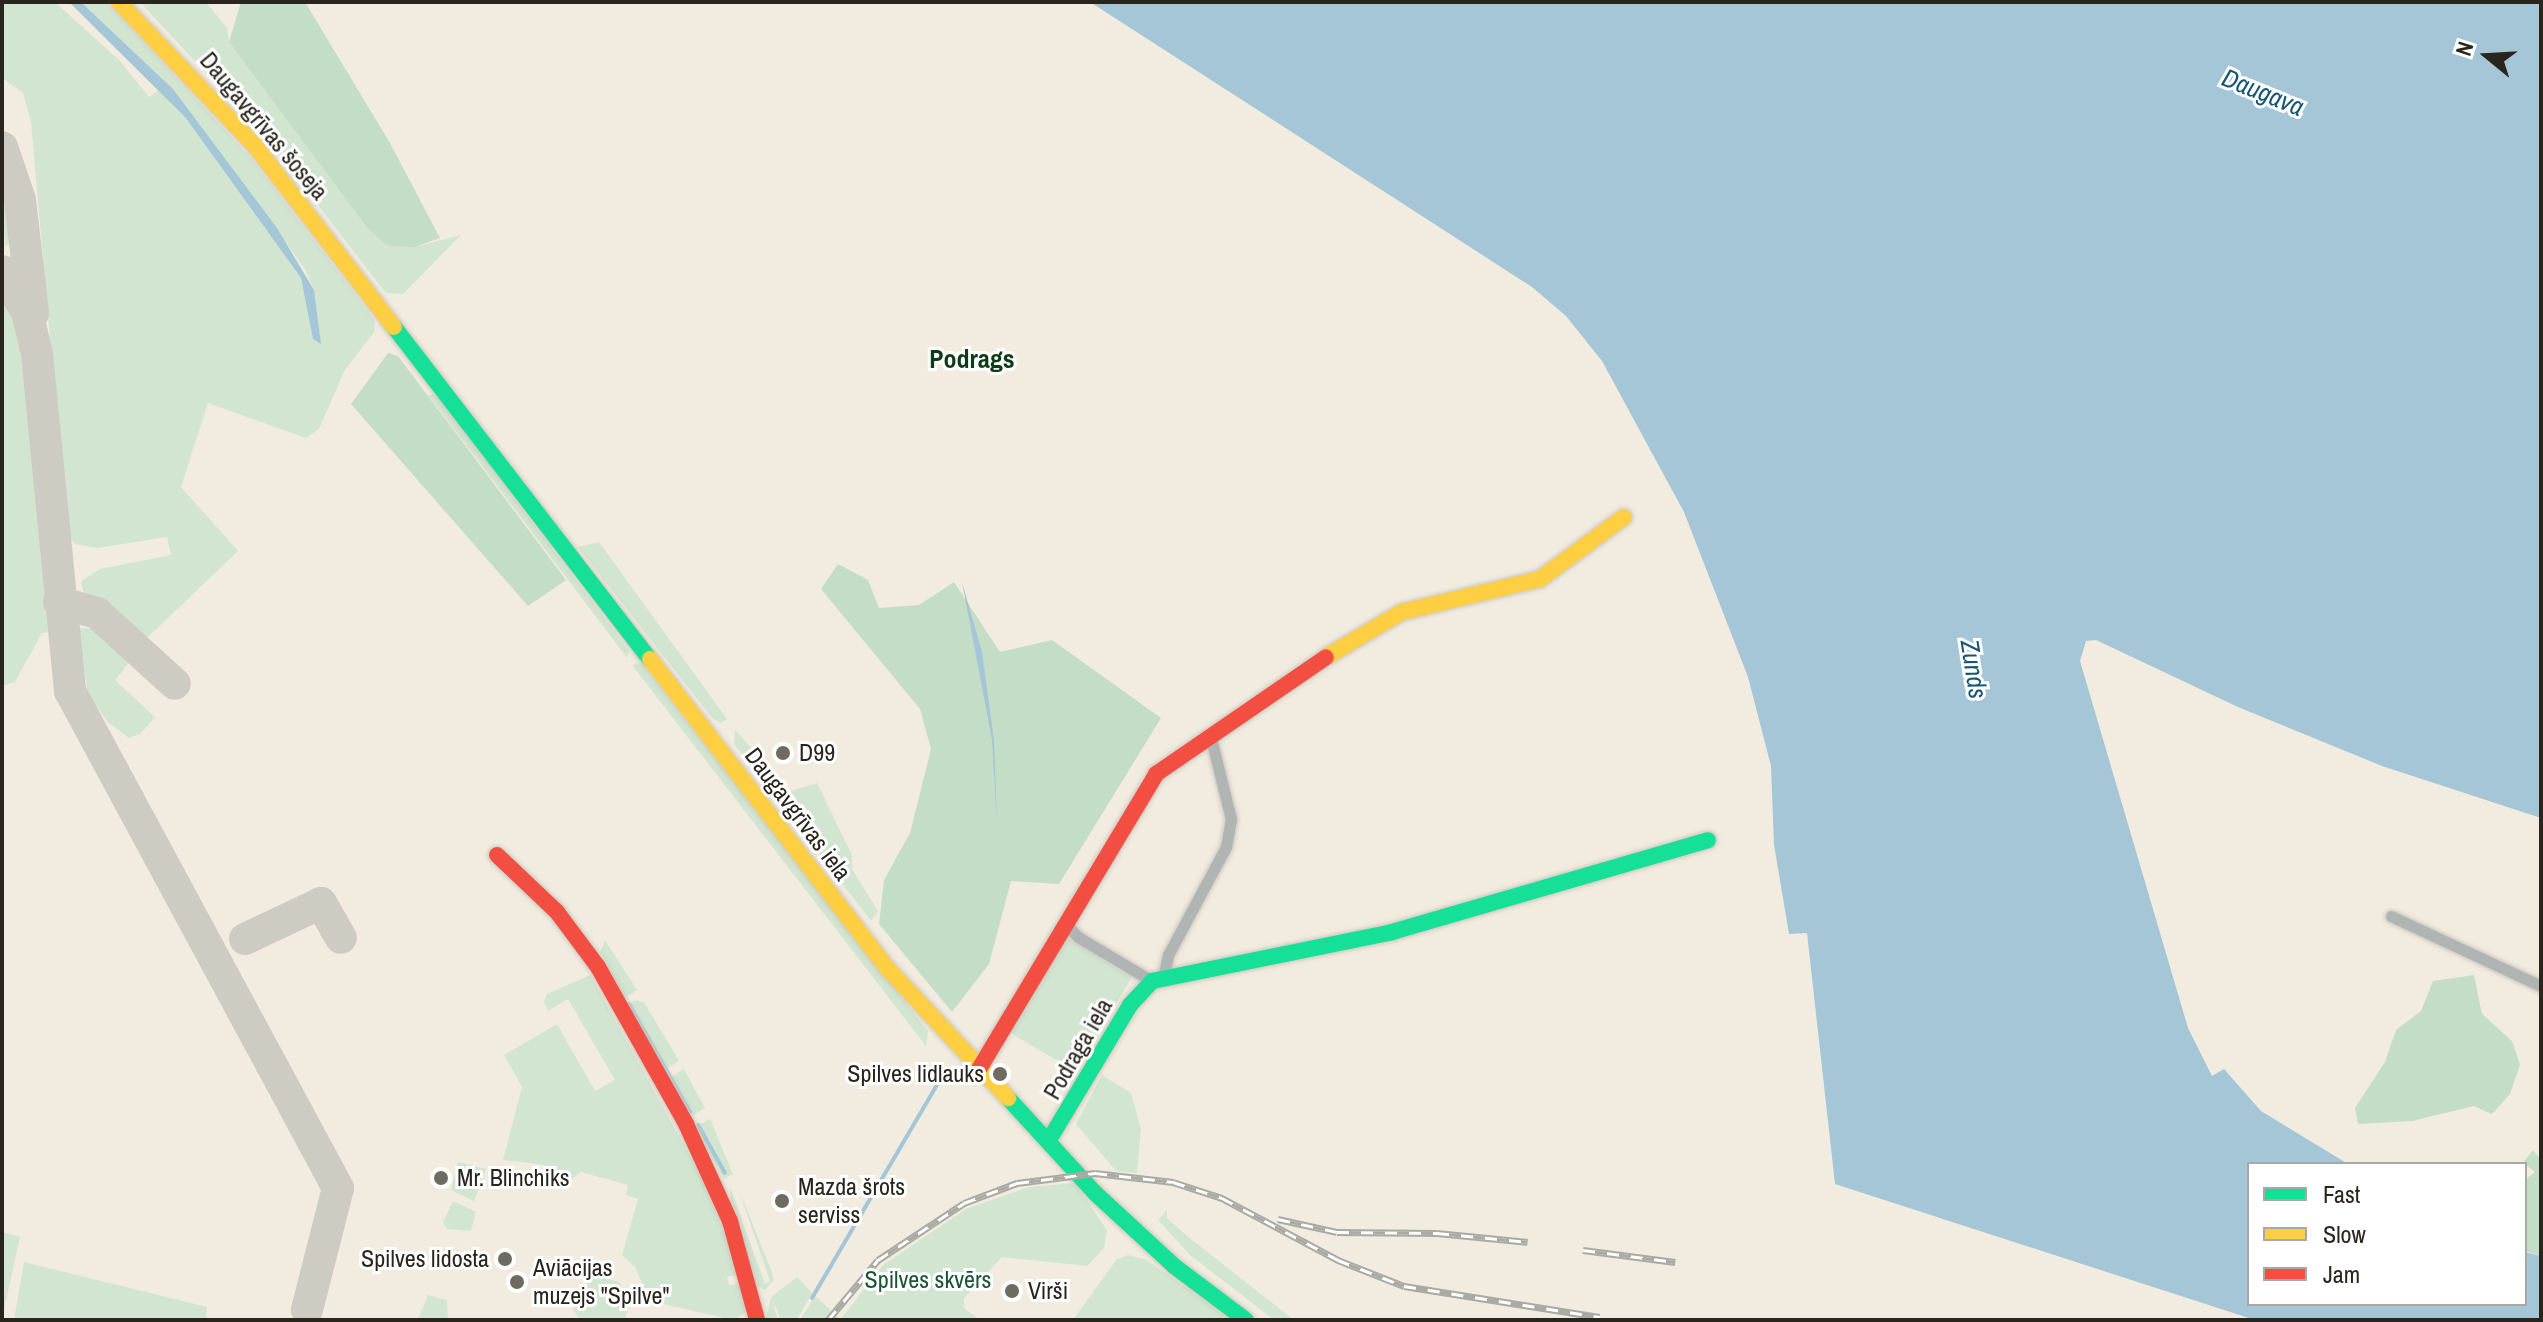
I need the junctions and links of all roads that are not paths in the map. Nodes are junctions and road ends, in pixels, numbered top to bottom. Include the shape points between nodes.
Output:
1 (119, 2) edge
2 (365, 288) joint
3 (1624, 517) dead end
4 (1211, 738) junction
5 (1708, 840) dead end
6 (497, 855) dead end
7 (2391, 916) dead end
8 (1065, 923) junction
9 (1158, 979) junction
10 (2541, 986) edge
11 (979, 1069) junction
12 (1049, 1140) junction
13 (757, 1320) edge
14 (1246, 1320) edge

1 - 2 street, Daugavgrīvas šoseja via 255,146
2 - 11 street, Daugavgrīvas iela via 838,906
3 - 4 street via 1540,579 1416,608 1359,634
4 - 8 street via 1156,774
4 - 9 street via 1231,819 1226,847
5 - 9 street via 1392,932
6 - 13 street via 557,912 598,967 686,1124 730,1221
7 - 10 street
8 - 9 street via 1078,937
8 - 11 street
9 - 12 street, Podraga iela via 1130,1005
11 - 12 street, Daugavgrīvas iela
12 - 14 street, Daugavgrīvas iela via 1145,1241

